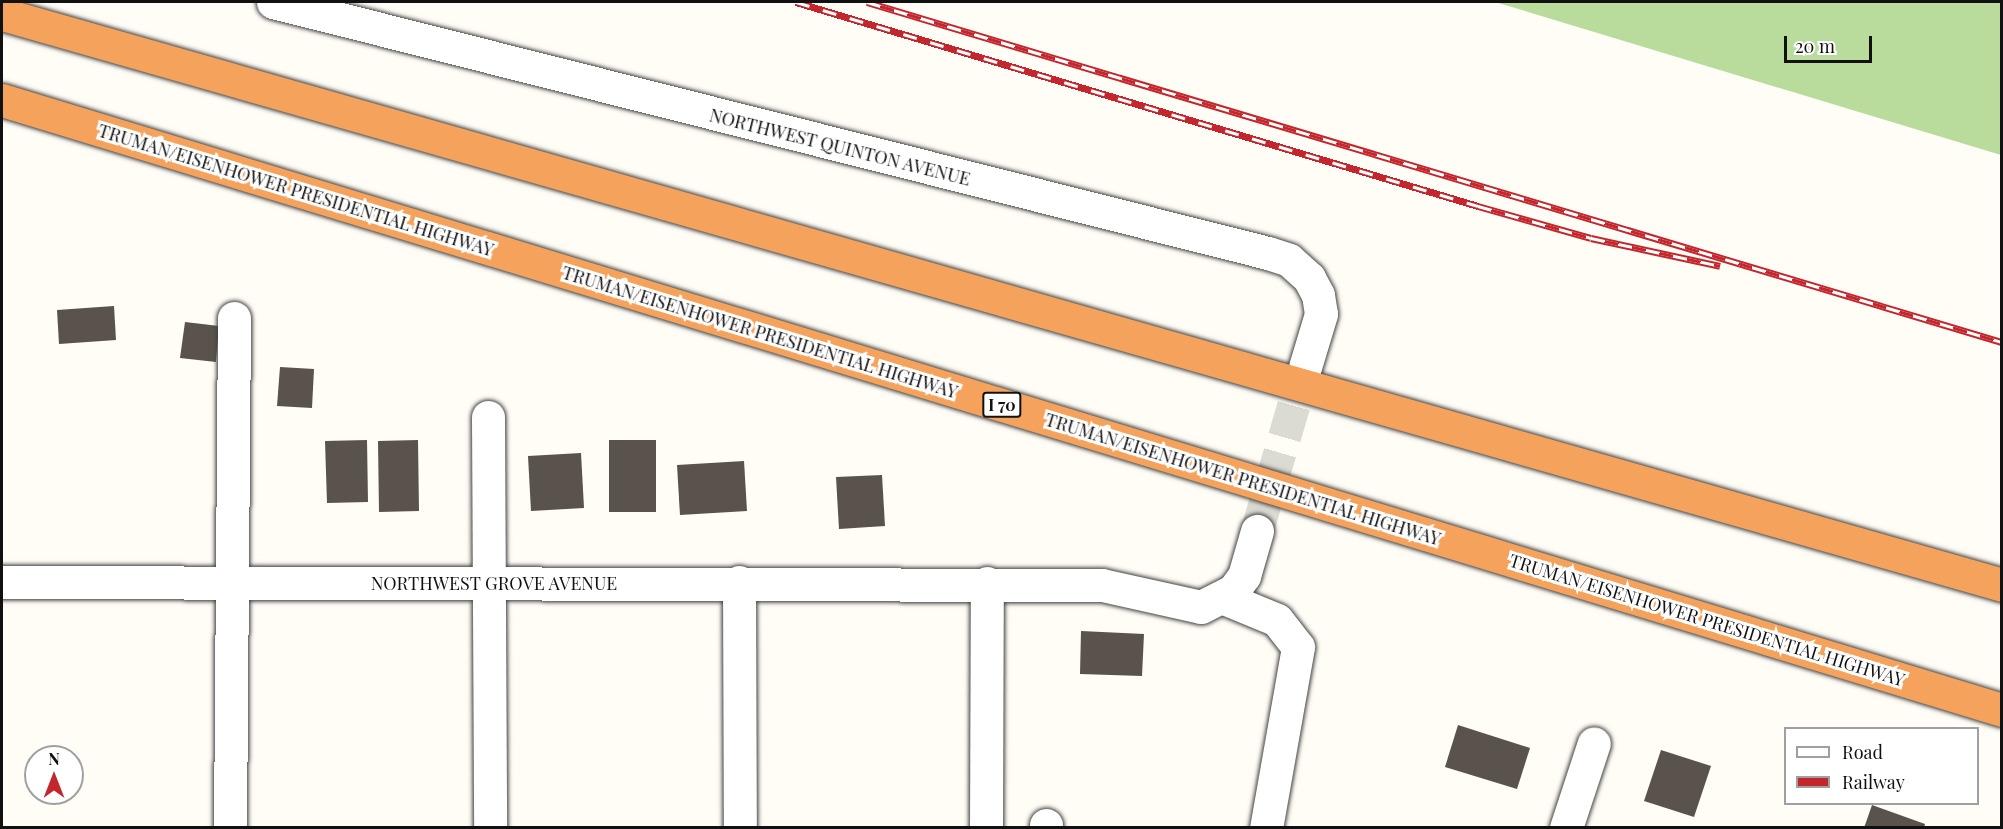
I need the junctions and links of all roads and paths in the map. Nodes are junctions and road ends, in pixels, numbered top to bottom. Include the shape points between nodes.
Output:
1 (273, 2) edge
2 (2, 14) edge
3 (2, 100) edge
4 (234, 318) dead end
5 (1305, 368) tunnel mouth
6 (488, 417) dead end
7 (1257, 531) tunnel mouth
8 (2, 582) edge
9 (739, 582) junction
10 (231, 583) junction
11 (987, 583) junction
12 (489, 584) junction
13 (2001, 585) edge
14 (1224, 598) junction
15 (2001, 710) edge
16 (1594, 743) dead end
17 (230, 828) edge
18 (490, 828) edge
19 (740, 828) edge
20 (986, 828) edge
21 (1266, 828) edge
22 (1566, 828) edge

1 - 5 street, NORTHWEST QUINTON AVENUE via 1279,257 1310,278 1318,295 1321,314
2 - 13 highway
3 - 15 highway, TRUMAN/EISENHOWER PRESIDENTIAL HIGHWAY / I 70
4 - 10 street
6 - 12 street
7 - 14 street via 1244,576
8 - 10 street, NORTHWEST GROVE AVENUE
9 - 11 street, NORTHWEST GROVE AVENUE
9 - 12 street, NORTHWEST GROVE AVENUE
9 - 19 street
10 - 12 street, NORTHWEST GROVE AVENUE
10 - 17 street
11 - 14 street via 1112,586 1185,607 1201,607
11 - 20 street
12 - 18 street
14 - 21 street via 1276,620 1298,647
16 - 22 street

